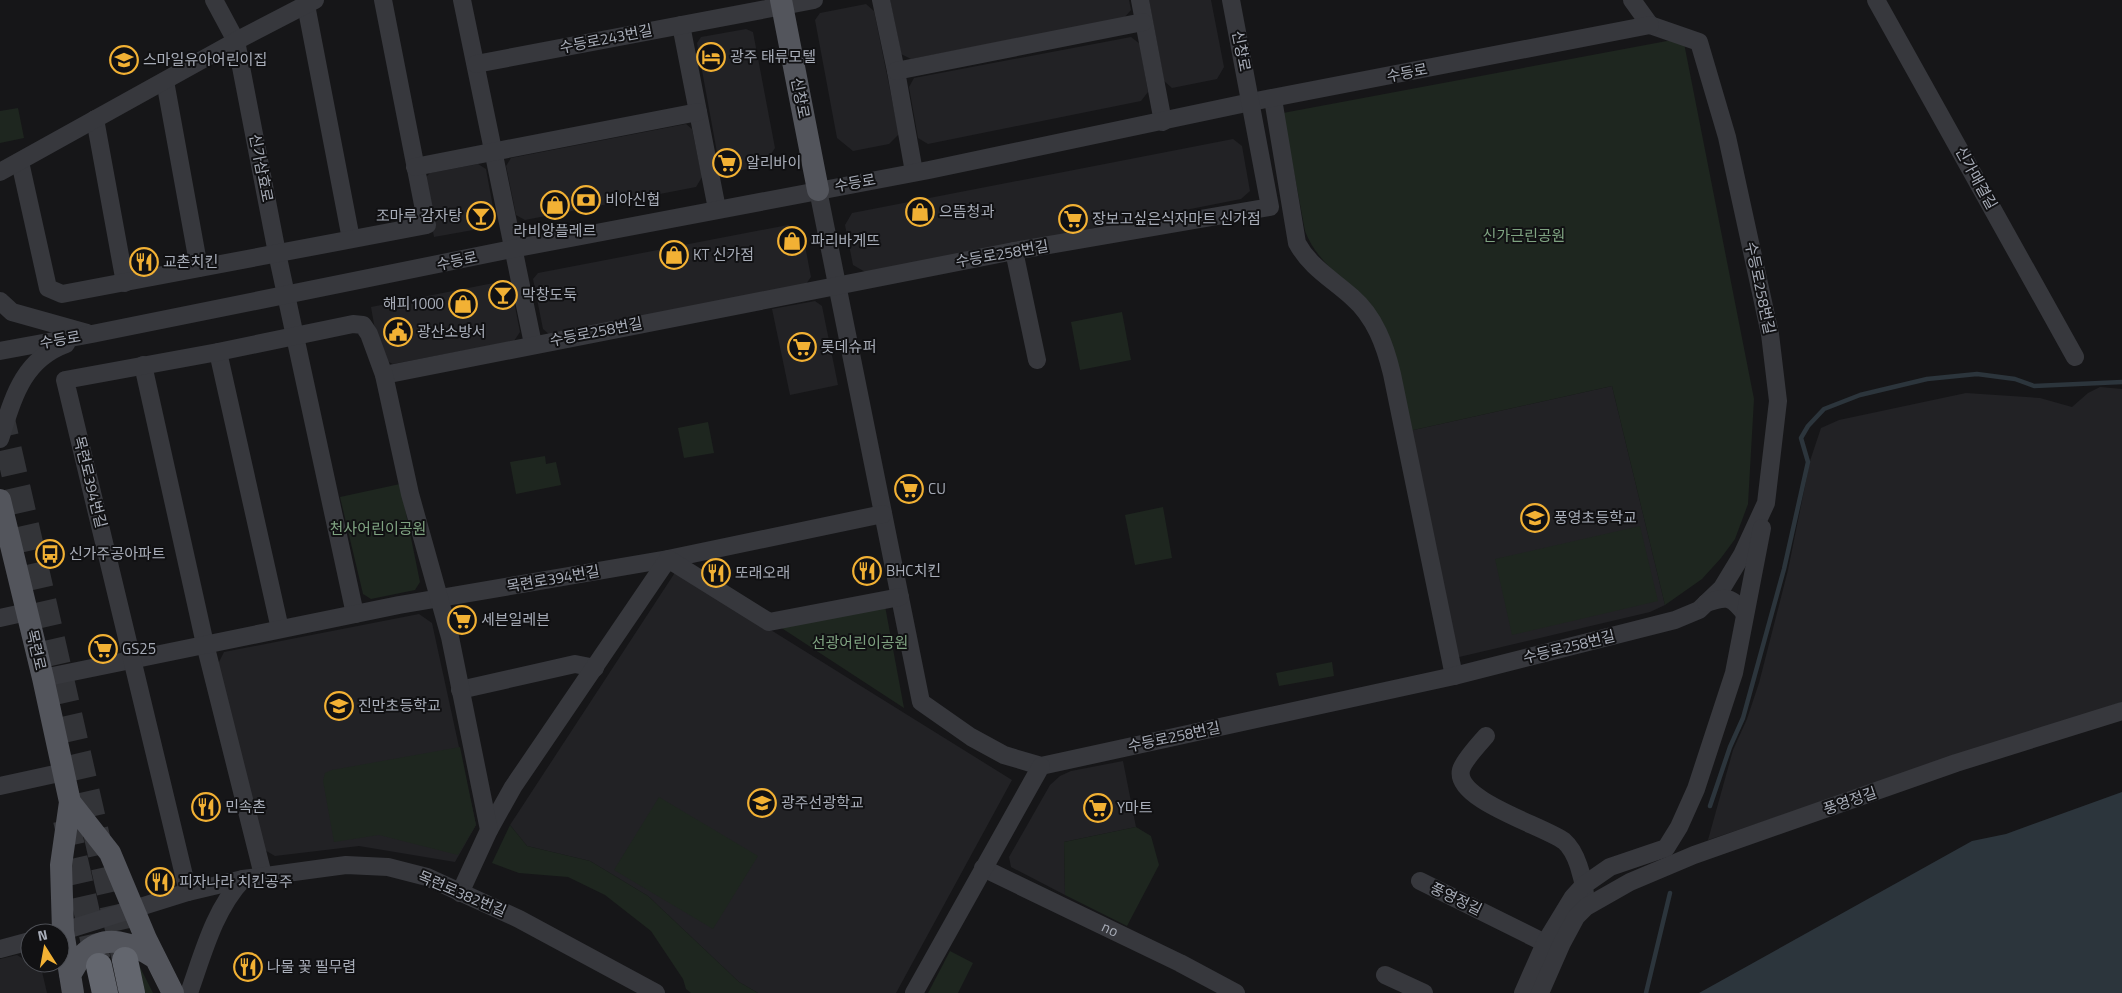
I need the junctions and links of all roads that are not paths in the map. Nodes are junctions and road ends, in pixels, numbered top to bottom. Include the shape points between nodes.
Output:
1 (214, 0) edge
2 (383, 0) edge
3 (462, 0) edge
4 (814, 0) edge
5 (881, 0) edge
6 (1140, 0) edge
7 (1232, 0) edge
8 (1632, 0) edge
9 (1876, 0) edge
10 (311, 3) edge
11 (782, 3) edge
12 (735, 7) edge
13 (1144, 22) junction
14 (681, 25) junction
15 (1650, 25) junction
16 (236, 41) junction
17 (476, 64) junction
18 (896, 71) junction
19 (165, 81) junction
20 (1273, 99) junction
21 (1251, 102) junction
22 (698, 112) junction
23 (95, 119) junction
24 (1163, 122) junction
25 (494, 152) junction
26 (20, 162) junction
27 (415, 168) junction
28 (0, 172) edge
29 (914, 172) junction
30 (818, 190) junction
31 (717, 209) junction
32 (351, 239) junction
33 (512, 249) junction
34 (1014, 251) junction
35 (277, 253) junction
36 (199, 268) junction
37 (125, 283) junction
38 (837, 285) junction
39 (286, 295) junction
40 (0, 301) edge
41 (92, 334) junction
42 (294, 336) junction
43 (533, 344) junction
44 (0, 351) edge
45 (218, 352) junction
46 (2075, 357) dead end
47 (1037, 360) dead end
48 (143, 365) junction
49 (384, 375) junction
50 (0, 439) edge
51 (0, 500) edge
52 (1766, 503) junction
53 (883, 514) junction
54 (668, 559) junction
55 (900, 597) junction
56 (439, 598) junction
57 (1706, 603) junction
58 (27, 612) junction
59 (355, 614) junction
60 (1745, 614) junction
61 (0, 618) edge
62 (280, 629) junction
63 (205, 644) junction
64 (133, 660) junction
65 (595, 668) junction
66 (1454, 676) junction
67 (43, 678) junction
68 (460, 690) junction
69 (2122, 711) edge
70 (1486, 736) dead end
71 (1040, 766) junction
72 (64, 772) junction
73 (0, 786) edge
74 (70, 802) junction
75 (489, 830) junction
76 (983, 868) junction
77 (263, 875) junction
78 (243, 879) junction
79 (1420, 881) dead end
80 (1584, 885) junction
81 (188, 892) junction
82 (460, 893) junction
83 (1586, 907) junction
84 (134, 908) junction
85 (60, 923) edge
86 (70, 929) edge
87 (1545, 943) junction
88 (20, 944) edge
89 (0, 949) edge
90 (156, 958) junction
91 (125, 960) tunnel mouth
92 (99, 966) tunnel mouth
93 (1385, 975) dead end
94 (72, 984) edge
95 (105, 993) edge
96 (132, 993) edge
97 (173, 993) edge
98 (189, 993) edge
99 (656, 993) edge
100 (914, 993) edge
101 (1236, 993) edge
102 (1424, 993) edge
103 (1523, 993) edge
104 (1540, 993) edge

1 - 16 street, 신가삼효로
2 - 27 street
3 - 17 street
4 - 11 street
5 - 18 street
6 - 13 street
7 - 21 street, 신창로
8 - 15 street
9 - 46 street, 신가매결길
10 - 16 street
10 - 32 street
11 - 12 street, 수등로243번길
11 - 30 main road, 신창로
12 - 14 street, 수등로243번길
13 - 18 street
13 - 24 street
14 - 17 street, 수등로243번길
14 - 22 street
15 - 20 street, 수등로
15 - 52 street, 수등로258번길 via 1699,42 1727,137 1770,334 1778,401
16 - 19 street
16 - 35 street, 신가삼효로
17 - 25 street
18 - 29 street
19 - 23 street
19 - 36 street
20 - 21 street, 수등로
20 - 66 street via 1297,243 1305,258 1368,314 1383,342
21 - 24 street, 수등로
21 - 34 street, 수등로258번길 via 1270,207
22 - 25 street
22 - 31 street
23 - 26 street
23 - 37 street
24 - 29 street, 수등로
25 - 27 street
25 - 33 street
26 - 28 street
26 - 37 street via 48,288 62,294
27 - 32 street via 427,225
29 - 30 street, 수등로
30 - 31 street, 수등로
30 - 38 street, 수등로258번길
31 - 33 street, 수등로
32 - 35 street
33 - 39 street, 수등로
33 - 43 street, 수등로258번길
34 - 38 street, 수등로258번길
34 - 47 street
35 - 36 street
35 - 39 street, 신가삼효로
36 - 37 street
38 - 43 street, 수등로258번길
38 - 53 street, 수등로258번길
39 - 41 street, 수등로
39 - 42 street
40 - 41 street via 12,312
41 - 44 street, 수등로
41 - 50 street via 56,348 28,371 16,390
42 - 45 street, 목련로394번길
42 - 49 street, 목련로394번길 via 353,324 363,326
42 - 59 street
43 - 49 street, 수등로258번길
45 - 48 street, 목련로394번길
45 - 62 street
48 - 63 street
48 - 64 street, 목련로394번길 via 66,380
49 - 56 street, 목련로394번길 via 410,494
51 - 58 main road, 목련로
52 - 57 street, 수등로258번길 via 1742,555 1722,588
52 - 60 street
53 - 54 street, 목련로394번길
53 - 55 street, 수등로258번길
54 - 55 street via 769,622
54 - 56 street, 목련로394번길
54 - 65 street
55 - 71 street, 수등로258번길 via 921,702 971,737 1004,755
56 - 59 street, 목련로394번길
56 - 68 street, 목련로394번길
57 - 60 street via 1723,598 1735,601
57 - 66 street, 수등로258번길 via 1699,610 1675,620
58 - 61 street
58 - 67 main road, 목련로
59 - 62 street, 목련로394번길
60 - 80 street via 1734,673 1696,789 1679,827 1666,848 1610,867
62 - 63 street, 목련로394번길
63 - 64 street, 목련로394번길
63 - 77 street
64 - 67 street, 목련로394번길
64 - 81 street, 목련로394번길
65 - 68 street via 575,664
65 - 75 street via 513,787
66 - 71 street, 수등로258번길
67 - 72 main road, 목련로
68 - 75 street, 목련로394번길
69 - 83 street, 풍영정길 via 1956,763 1694,854 1630,882
70 - 80 street via 1461,768 1461,779 1468,790 1565,842 1580,866
71 - 76 street
72 - 73 street
72 - 74 main road, 목련로
74 - 84 main road, 목련로 via 110,854
74 - 85 main road, 목련로 via 61,865
75 - 82 street
76 - 100 street
76 - 101 street, no
77 - 78 street, 목련로382번길
77 - 82 street, 목련로382번길 via 346,865 388,867 427,877
78 - 81 street, 목련로382번길
78 - 98 street via 230,893 213,927
79 - 87 street, 풍영정길
80 - 83 street
80 - 87 street
81 - 84 street, 목련로382번길
82 - 99 street, 목련로382번길 via 519,919
83 - 104 street, 풍영정길 via 1576,917 1562,943
84 - 86 street, 목련로382번길
84 - 90 main road, 목련로
87 - 103 street
88 - 89 street
90 - 94 main road via 138,947 116,941 106,942 83,955
90 - 97 main road, 목련로
91 - 96 highway
92 - 95 highway
93 - 102 street

